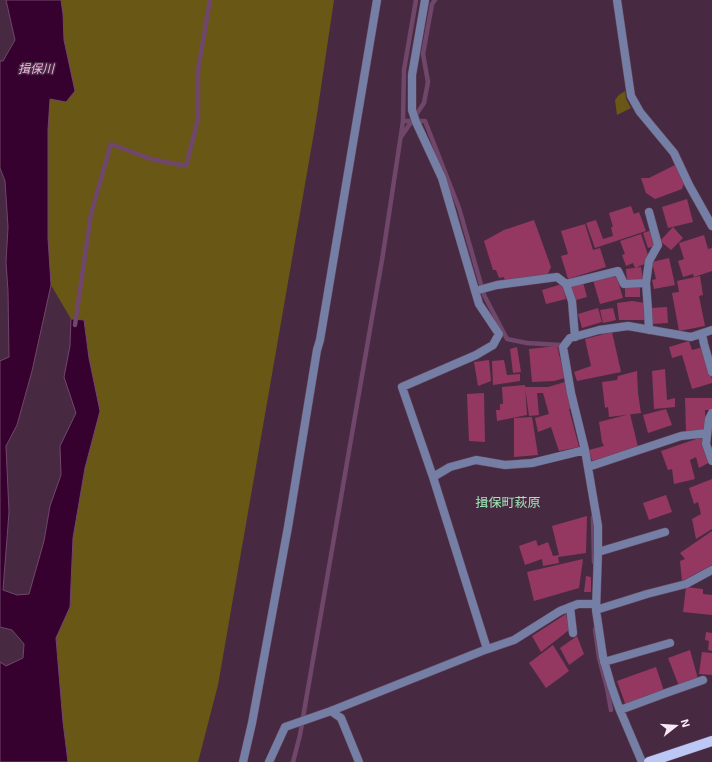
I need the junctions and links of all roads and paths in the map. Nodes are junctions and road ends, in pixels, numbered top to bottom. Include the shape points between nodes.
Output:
1 (377, 0) edge
2 (424, 0) edge
3 (617, 0) edge
4 (649, 212) dead end
5 (712, 226) edge
6 (646, 282) junction
7 (566, 284) junction
8 (475, 291) junction
9 (649, 330) junction
10 (712, 330) edge
11 (702, 334) junction
12 (575, 337) junction
13 (712, 372) edge
14 (712, 413) edge
15 (707, 433) junction
16 (585, 450) junction
17 (712, 462) edge
18 (588, 467) junction
19 (433, 477) junction
20 (665, 532) dead end
21 (598, 552) junction
22 (712, 570) edge
23 (570, 607) junction
24 (596, 607) junction
25 (573, 633) dead end
26 (670, 643) dead end
27 (487, 649) junction
28 (604, 662) junction
29 (703, 680) dead end
30 (620, 710) junction
31 (331, 711) junction
32 (712, 741) edge
33 (243, 762) edge
34 (270, 762) edge
35 (359, 762) edge
36 (642, 762) edge
37 (649, 762) edge

1 - 33 street via 288,526
2 - 8 street via 412,75 412,110 442,178
3 - 5 street via 631,96 640,112 674,153
4 - 6 street via 658,245 648,261
6 - 7 street via 624,284 618,271
6 - 9 street
7 - 8 street via 557,277
7 - 12 street via 572,301
8 - 19 street via 479,304 500,334 494,345 402,387
9 - 11 street via 691,336
9 - 12 street via 628,326
10 - 11 street
11 - 13 street
12 - 16 street via 570,338 563,347
14 - 15 street
15 - 17 street via 706,444
15 - 18 street via 681,436
16 - 18 street
16 - 19 street via 532,463 505,465 476,460 450,467
18 - 21 street via 598,526
19 - 27 street
20 - 21 street
21 - 24 street
22 - 24 street via 686,584
23 - 24 street via 578,604
23 - 25 street
23 - 27 street via 514,640
24 - 28 street
26 - 28 street
27 - 31 street
28 - 30 street
29 - 30 street
30 - 36 street
31 - 34 street via 285,727
31 - 35 street via 341,718
32 - 37 main road

